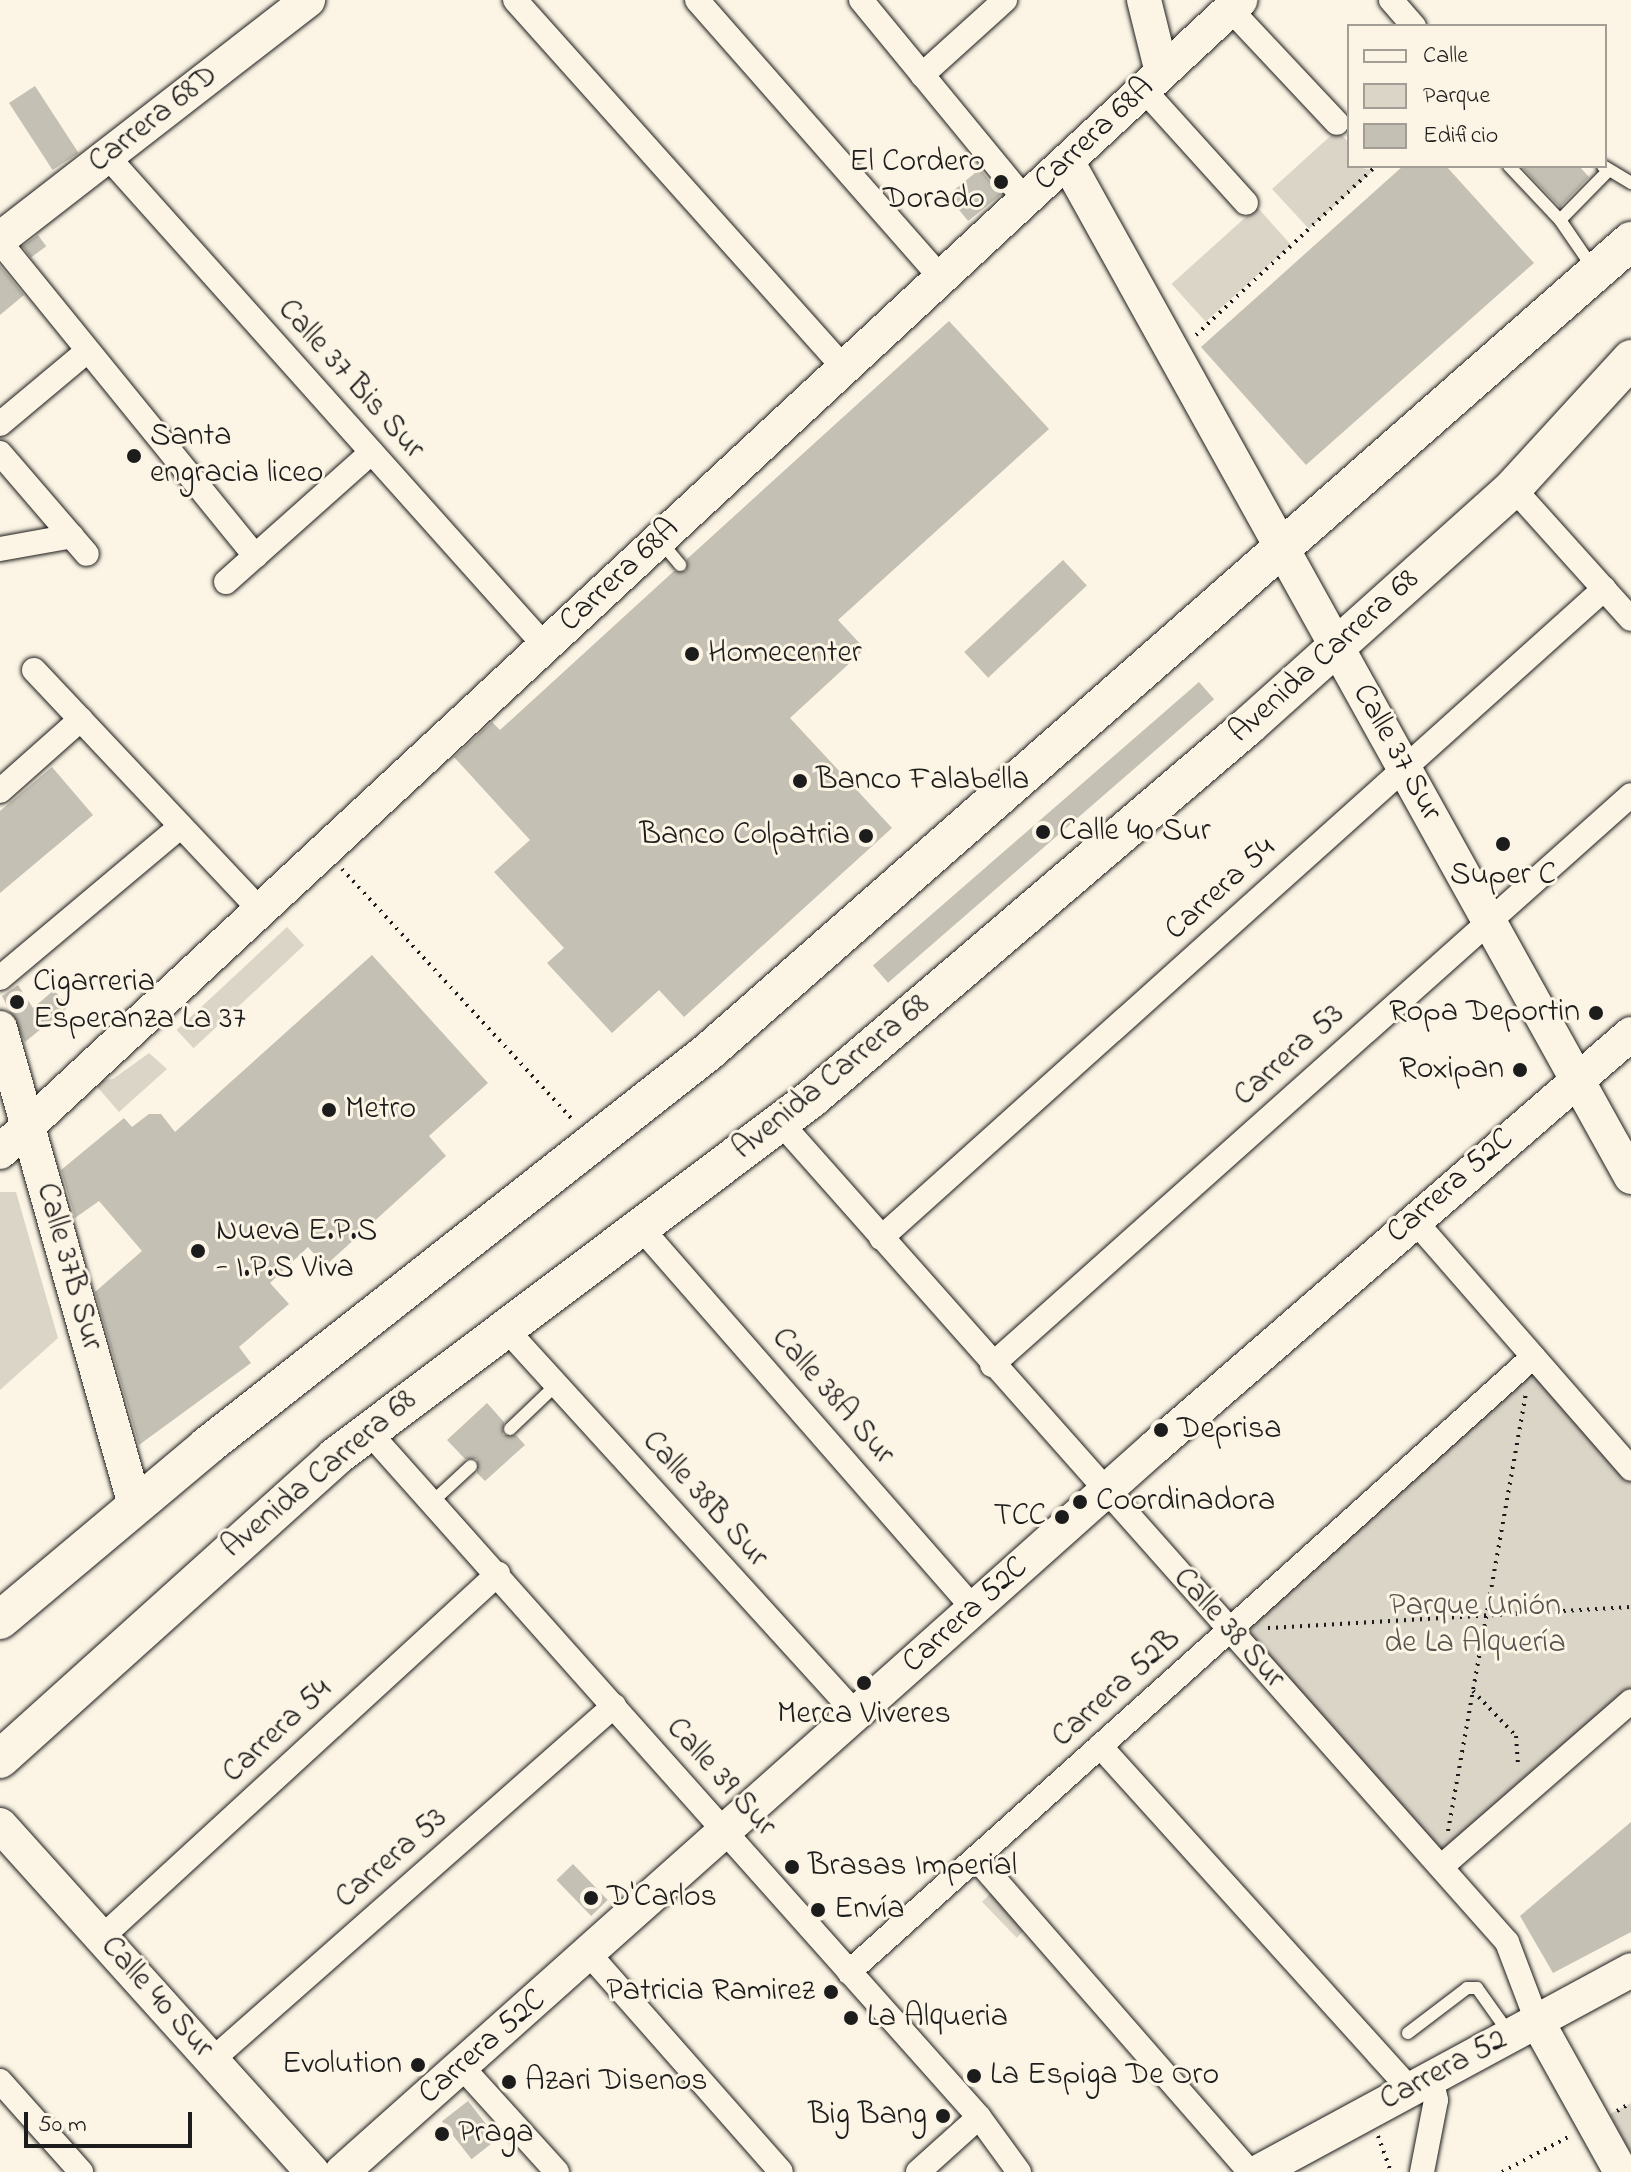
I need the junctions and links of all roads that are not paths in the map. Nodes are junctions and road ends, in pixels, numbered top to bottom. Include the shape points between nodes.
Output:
1 (308, 0) edge
2 (515, 0) edge
3 (697, 0) edge
4 (861, 0) edge
5 (1144, 0) edge
6 (1391, 0) edge
7 (1235, 4) edge
8 (990, 5) edge
9 (278, 10) edge
10 (1412, 24) edge
11 (922, 75) junction
12 (1153, 81) junction
13 (1337, 123) dead end
14 (107, 156) junction
15 (1067, 161) junction
16 (1511, 168) edge
17 (1606, 168) edge
18 (1631, 183) edge
19 (1025, 200) junction
20 (1246, 203) dead end
21 (1560, 220) junction
22 (0, 241) edge
23 (1631, 241) edge
24 (1596, 273) junction
25 (941, 278) junction
26 (86, 352) junction
27 (1631, 359) edge
28 (844, 368) junction
29 (0, 424) edge
30 (372, 452) junction
31 (0, 453) edge
32 (1513, 488) junction
33 (0, 549) edge
34 (1284, 551) junction
35 (255, 556) junction
36 (226, 582) dead end
37 (1604, 589) junction
38 (1631, 619) edge
39 (545, 646) junction
40 (1337, 647) junction
41 (34, 670) dead end
42 (81, 719) junction
43 (1404, 769) junction
44 (0, 791) edge
45 (1631, 795) edge
46 (181, 826) junction
47 (260, 910) junction
48 (1489, 922) junction
49 (0, 978) edge
50 (0, 1028) edge
51 (1631, 1034) edge
52 (1577, 1079) junction
53 (780, 1122) junction
54 (28, 1126) junction
55 (0, 1152) edge
56 (1631, 1177) edge
57 (1414, 1220) junction
58 (641, 1228) junction
59 (881, 1238) junction
60 (505, 1328) junction
61 (1533, 1357) junction
62 (992, 1365) junction
63 (556, 1385) junction
64 (510, 1429) dead end
65 (368, 1431) junction
66 (471, 1466) dead end
67 (1631, 1469) edge
68 (1105, 1491) junction
69 (432, 1502) junction
70 (135, 1506) junction
71 (498, 1574) junction
72 (974, 1609) junction
73 (0, 1620) edge
74 (1230, 1631) junction
75 (1631, 1701) edge
76 (614, 1706) junction
77 (857, 1715) junction
78 (1100, 1746) junction
79 (0, 1759) edge
80 (0, 1825) edge
81 (726, 1832) junction
82 (976, 1858) junction
83 (1441, 1867) junction
84 (101, 1938) junction
85 (589, 1954) junction
86 (1631, 1970) edge
87 (849, 1972) junction
88 (1523, 2028) junction
89 (1408, 2033) dead end
90 (212, 2060) junction
91 (461, 2066) junction
92 (0, 2081) edge
93 (1421, 2084) junction
94 (979, 2117) junction
95 (81, 2172) edge
96 (312, 2172) edge
97 (342, 2172) edge
98 (557, 2172) edge
99 (781, 2172) edge
100 (918, 2172) edge
101 (1019, 2172) edge
102 (1250, 2172) edge
103 (1258, 2172) edge
104 (1422, 2172) edge
105 (1621, 2172) edge

1 - 9 street, Carrera 68D
2 - 28 street
3 - 25 street
4 - 11 street
5 - 12 street
6 - 10 street
7 - 12 street, Carrera 68A
7 - 13 street
8 - 11 street
9 - 14 street, Carrera 68D
11 - 19 street
12 - 15 street, Carrera 68A
12 - 20 street
14 - 22 street, Carrera 68D
14 - 30 street, Calle 37 Bis Sur
15 - 19 street, Carrera 68A
15 - 34 street, Calle 37 Sur
16 - 21 lane
17 - 18 lane
17 - 21 lane
19 - 25 street, Carrera 68A
21 - 24 lane
22 - 26 street
23 - 24 main road
24 - 34 main road
25 - 28 street, Carrera 68A
26 - 29 street
26 - 35 street
27 - 32 main road, Avenida Carrera 68
28 - 39 street, Carrera 68A via 670,552
30 - 35 street
30 - 39 street, Calle 37 Bis Sur
31 - 33 street via 80,545
32 - 37 street
32 - 40 main road, Avenida Carrera 68
34 - 40 street, Calle 37 Sur
34 - 70 main road via 708,1052
35 - 36 street
37 - 38 street
37 - 43 street, Carrera 54
39 - 47 street, Carrera 68A
40 - 43 street, Calle 37 Sur
40 - 53 main road, Avenida Carrera 68
41 - 42 street
42 - 44 street
42 - 46 street
43 - 48 street, Calle 37 Sur
43 - 59 street, Carrera 54
45 - 48 street, Carrera 53
46 - 47 street
46 - 49 street
47 - 54 street, Carrera 68A
48 - 52 street, Calle 37 Sur
48 - 62 street, Carrera 53
50 - 54 street, Calle 37B Sur
51 - 52 street, Carrera 52C
52 - 56 street, Calle 37 Sur
52 - 57 street, Carrera 52C
53 - 58 main road, Avenida Carrera 68
53 - 59 street, Calle 38 Sur
54 - 55 street, Carrera 68A
54 - 70 street, Calle 37B Sur
57 - 61 street
57 - 68 street, Carrera 52C
58 - 60 main road, Avenida Carrera 68
58 - 72 street, Calle 38A Sur
59 - 62 street, Calle 38 Sur
60 - 63 street, Calle 38B Sur
60 - 65 main road, Avenida Carrera 68
61 - 67 street
61 - 74 street, Carrera 52B
62 - 68 street, Calle 38 Sur
63 - 64 lane
63 - 77 street, Calle 38B Sur
65 - 69 street, Calle 39 Sur
65 - 79 main road, Avenida Carrera 68
66 - 69 lane
68 - 72 street, Carrera 52C
68 - 74 street, Calle 38 Sur
69 - 71 street, Calle 39 Sur
70 - 73 main road
71 - 76 street, Calle 39 Sur
71 - 84 street, Carrera 54
72 - 77 street, Carrera 52C
74 - 78 street, Carrera 52B
74 - 83 street, Calle 38 Sur
75 - 83 street
76 - 81 street, Calle 39 Sur
76 - 90 street, Carrera 53
77 - 81 street, Carrera 52C
78 - 82 street, Carrera 52B
78 - 93 street
80 - 84 street, Calle 40 Sur
81 - 85 street, Carrera 52C
81 - 87 street, Calle 39 Sur
82 - 87 street, Carrera 52B
82 - 102 street
83 - 88 street, Calle 38 Sur via 1507,1942
84 - 90 street, Calle 40 Sur
85 - 91 street, Carrera 52C
85 - 99 street
86 - 88 street, Carrera 52
87 - 94 street, Calle 39 Sur
88 - 89 lane via 1477,1988 1467,1988
88 - 93 street, Carrera 52
88 - 105 street, Calle 38 Sur via 1594,2123
90 - 96 street, Calle 40 Sur
91 - 97 street, Carrera 52C
91 - 98 street
92 - 95 street
93 - 103 street, Carrera 52
93 - 104 street via 1436,2100
94 - 100 street
94 - 101 street, Calle 39 Sur

